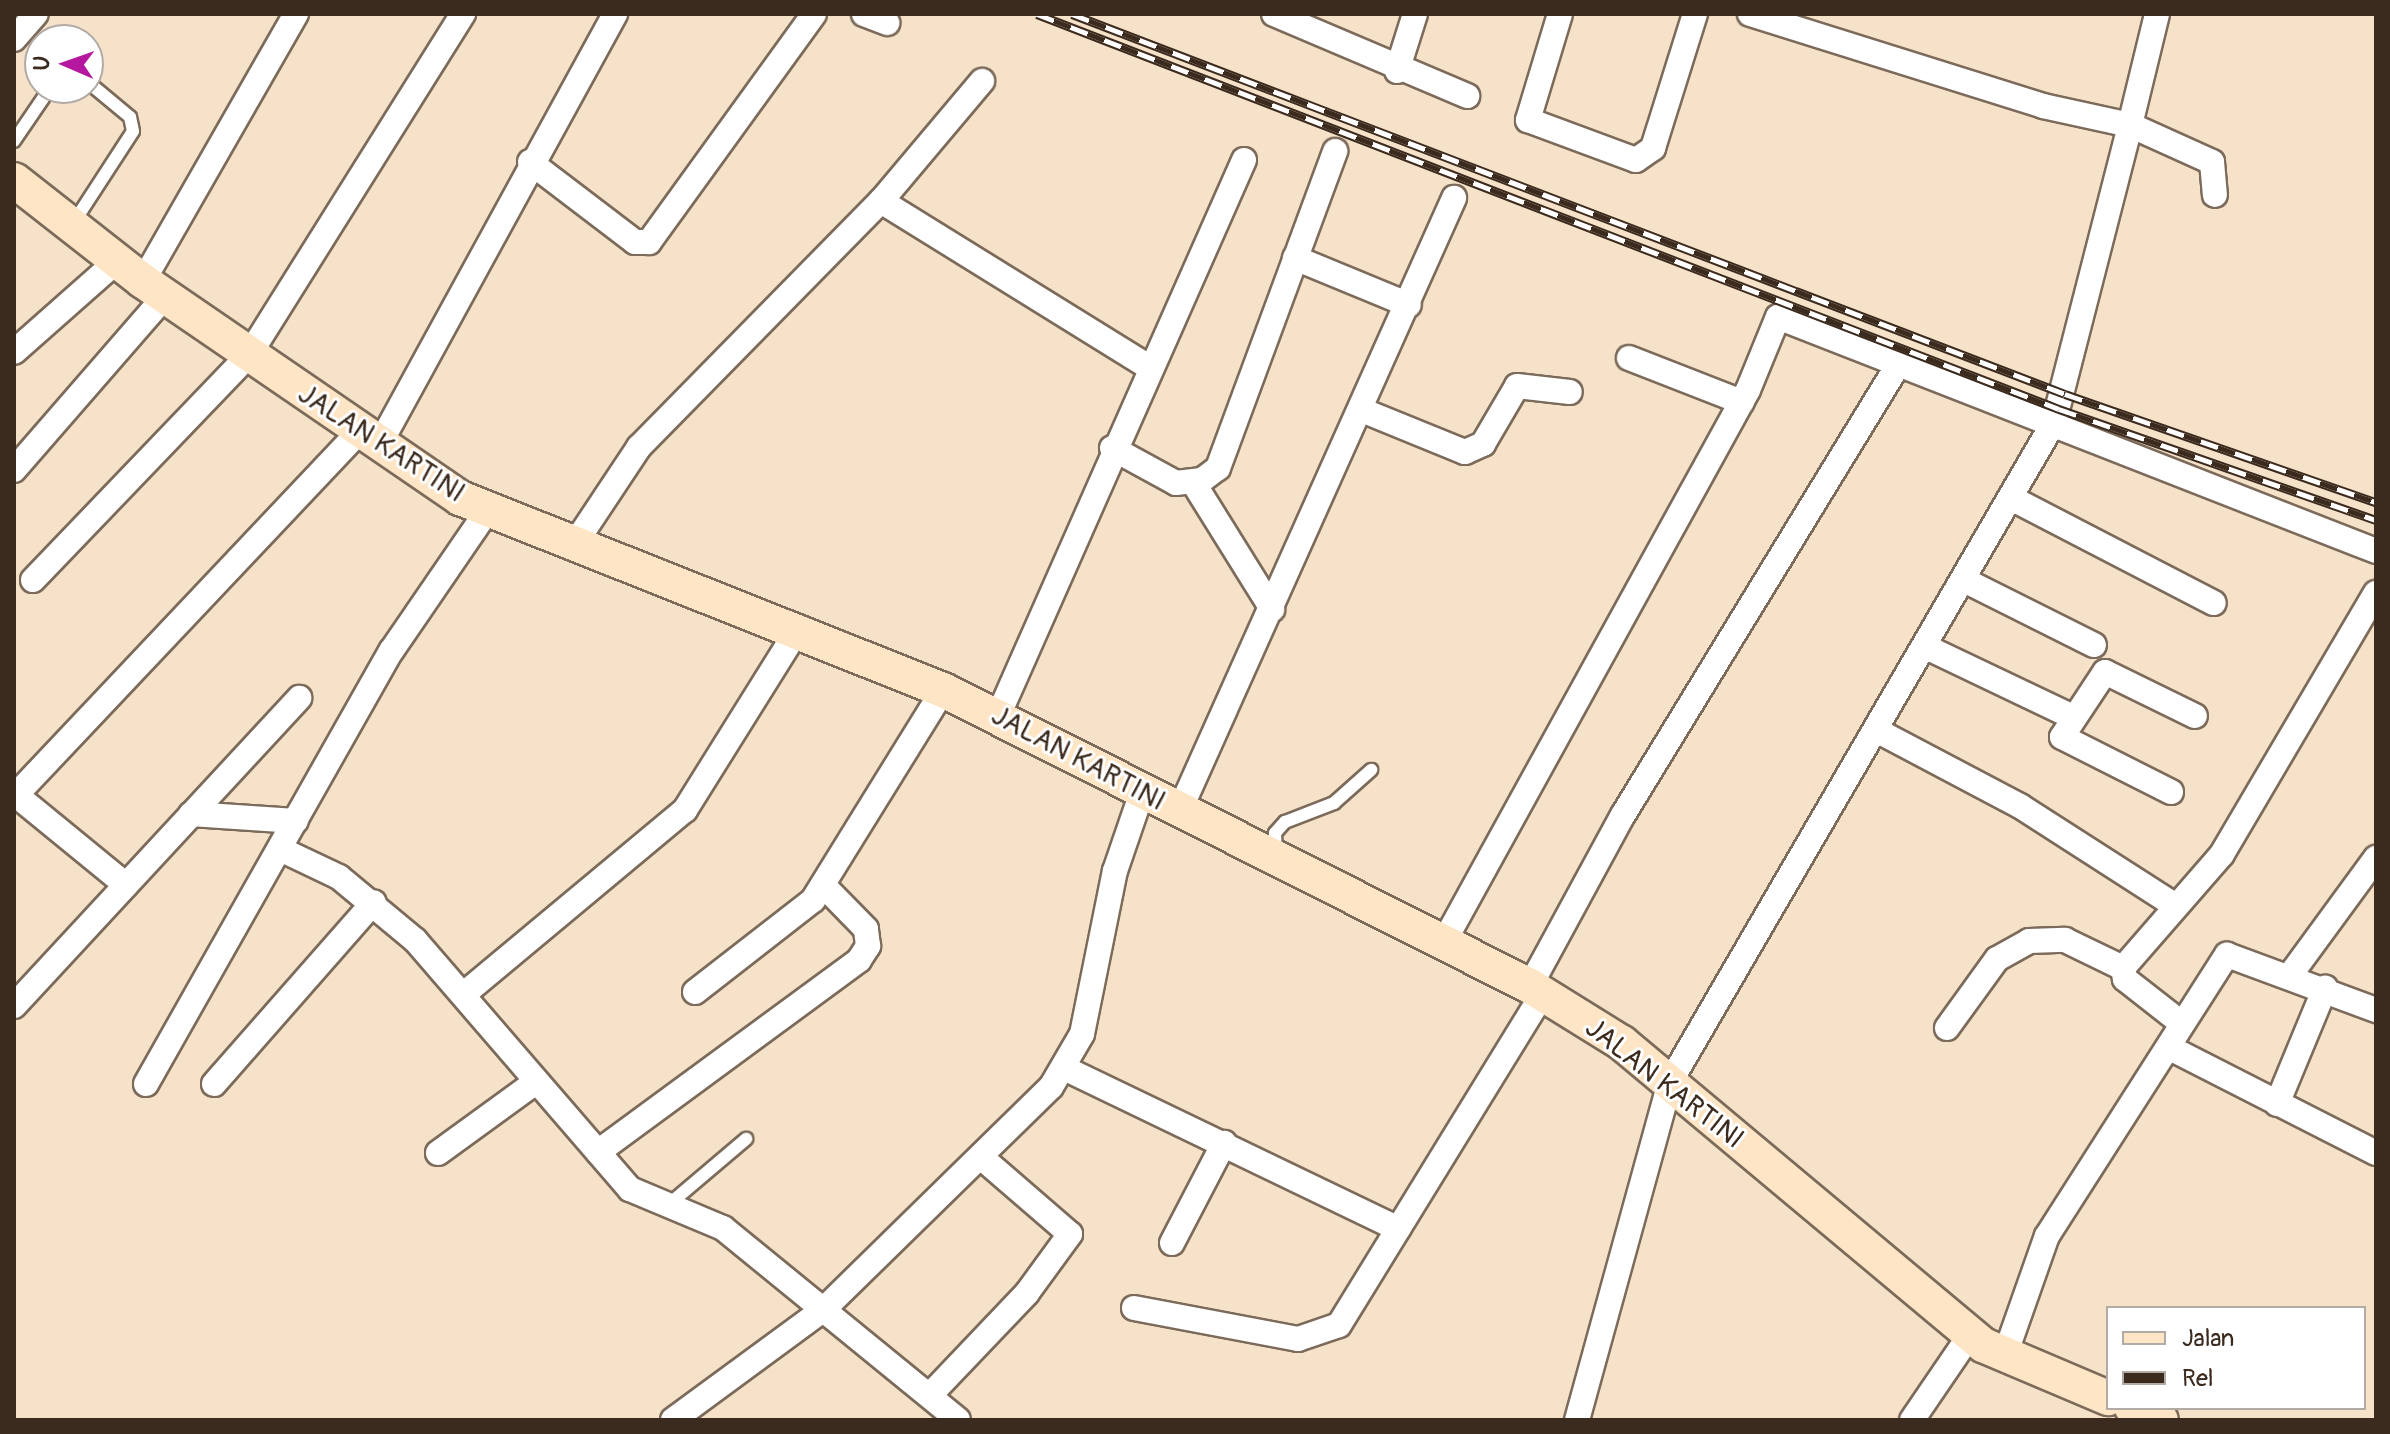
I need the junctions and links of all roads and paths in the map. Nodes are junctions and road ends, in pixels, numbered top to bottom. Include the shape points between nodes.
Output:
1 (36, 14) edge
2 (296, 14) edge
3 (463, 14) edge
4 (615, 14) edge
5 (814, 14) edge
6 (864, 14) edge
7 (1274, 14) edge
8 (1415, 14) edge
9 (1560, 14) edge
10 (1695, 14) edge
11 (1750, 14) edge
12 (2157, 14) edge
13 (887, 23) dead end
14 (14, 39) edge
15 (1397, 71) junction
16 (982, 81) dead end
17 (104, 95) edge
18 (1467, 96) dead end
19 (39, 104) edge
20 (2130, 125) junction
21 (14, 141) edge
22 (1335, 151) dead end
23 (1244, 160) dead end
24 (530, 162) junction
25 (14, 180) edge
26 (2215, 195) dead end
27 (1454, 198) dead end
28 (881, 201) junction
29 (72, 225) junction
30 (1295, 258) junction
31 (142, 279) junction
32 (1409, 305) junction
33 (14, 352) edge
34 (249, 355) junction
35 (1629, 358) dead end
36 (1898, 365) junction
37 (1149, 367) junction
38 (1570, 392) dead end
39 (1742, 402) junction
40 (1364, 411) junction
41 (2054, 422) junction
42 (368, 440) junction
43 (1112, 448) junction
44 (14, 470) edge
45 (1193, 482) junction
46 (2013, 499) junction
47 (487, 511) junction
48 (574, 545) junction
49 (2376, 551) edge
50 (33, 580) dead end
51 (1966, 581) junction
52 (2376, 593) edge
53 (2214, 603) dead end
54 (1272, 609) junction
55 (797, 631) junction
56 (2094, 645) dead end
57 (1926, 647) junction
58 (943, 690) junction
59 (299, 698) dead end
60 (998, 716) junction
61 (2195, 716) dead end
62 (2073, 717) junction
63 (1876, 730) junction
64 (1371, 770) dead end
65 (1142, 792) junction
66 (2171, 792) dead end
67 (15, 796) edge
68 (1179, 812) junction
69 (191, 814) junction
70 (296, 821) junction
71 (280, 849) junction
72 (2376, 858) edge
73 (1276, 859) junction
74 (126, 885) junction
75 (824, 886) junction
76 (374, 902) junction
77 (2174, 905) junction
78 (1445, 940) junction
79 (2123, 968) junction
80 (2291, 974) junction
81 (2325, 988) junction
82 (1537, 990) junction
83 (695, 992) dead end
84 (464, 994) junction
85 (14, 1006) edge
86 (2376, 1010) edge
87 (2180, 1022) junction
88 (1947, 1028) dead end
89 (2172, 1049) junction
90 (1064, 1068) junction
91 (537, 1081) junction
92 (1670, 1082) junction
93 (146, 1084) dead end
94 (214, 1084) dead end
95 (2277, 1104) junction
96 (746, 1139) dead end
97 (1224, 1143) junction
98 (598, 1152) junction
99 (438, 1153) dead end
100 (2376, 1153) edge
101 (982, 1158) junction
102 (667, 1206) junction
103 (1398, 1229) junction
104 (1172, 1243) dead end
105 (1134, 1308) dead end
106 (823, 1310) junction
107 (1970, 1335) junction
108 (2005, 1355) junction
109 (930, 1395) junction
110 (2106, 1397) edge
111 (2137, 1410) edge
112 (673, 1420) edge
113 (958, 1420) edge
114 (1577, 1420) edge
115 (1912, 1420) edge
116 (2161, 1420) edge

1 - 14 street
2 - 31 street
3 - 34 street
4 - 24 street
5 - 24 street via 649,242 635,242
6 - 13 street
7 - 15 street
8 - 15 street
9 - 10 street via 1528,120 1636,160 1653,148
11 - 20 street via 2029,102
12 - 20 street
15 - 18 street
16 - 28 street
17 - 29 lane via 130,117 133,131
19 - 21 lane
20 - 26 street via 2212,162
20 - 41 street
22 - 30 street
23 - 37 street
24 - 42 street
25 - 29 street, JALAN KARTINI
27 - 32 street
28 - 37 street
28 - 48 street via 648,436
29 - 31 street, JALAN KARTINI
30 - 32 street
30 - 45 street via 1232,441 1210,475
31 - 33 street
31 - 34 street, JALAN KARTINI
31 - 44 street
32 - 40 street
34 - 42 street, JALAN KARTINI
34 - 50 street
35 - 39 street
36 - 39 street via 1784,315
36 - 41 street
36 - 82 street via 1623,815
37 - 43 street
38 - 40 street via 1517,386 1483,444 1465,452
39 - 78 street
40 - 54 street
41 - 46 street
41 - 49 street
42 - 47 street, JALAN KARTINI
42 - 67 street
43 - 45 street via 1176,483
43 - 60 street
45 - 54 street
46 - 51 street
46 - 53 street
47 - 48 street, JALAN KARTINI
47 - 70 street via 392,650
48 - 55 street, JALAN KARTINI
51 - 56 street
51 - 57 street
52 - 77 street via 2222,854
54 - 68 street
55 - 58 street, JALAN KARTINI
55 - 84 street via 685,810
57 - 62 street
57 - 63 street
58 - 60 street, JALAN KARTINI
58 - 75 street
59 - 69 street
60 - 65 street, JALAN KARTINI
61 - 62 street via 2105,672
62 - 66 street via 2062,737
63 - 77 street via 2020,806
63 - 92 street
64 - 73 lane via 1334,803 1285,822 1275,833
65 - 68 street, JALAN KARTINI
65 - 90 street via 1115,871 1082,1034
67 - 74 street
68 - 73 street, JALAN KARTINI
69 - 70 street
69 - 74 street
70 - 71 street
71 - 76 street
71 - 93 street
72 - 80 street
73 - 78 street, JALAN KARTINI
74 - 85 street
75 - 83 street
75 - 98 street via 866,929 868,946 859,960
76 - 84 street
76 - 94 street
77 - 79 street
78 - 82 street, JALAN KARTINI
79 - 87 street via 2125,979
79 - 88 street via 2065,940 2029,941 1997,959
80 - 81 street
80 - 87 street via 2227,955
81 - 86 street
81 - 95 street
82 - 92 street, JALAN KARTINI
82 - 103 street
84 - 91 street
87 - 89 street
89 - 95 street
89 - 108 street via 2047,1236
90 - 97 street
90 - 101 street
91 - 98 street
91 - 99 street
92 - 107 street, JALAN KARTINI
92 - 114 street
95 - 100 street
96 - 102 lane
97 - 103 street
97 - 104 street
98 - 102 street via 630,1189
101 - 106 street
101 - 109 street via 1070,1234 1027,1293
102 - 106 street via 723,1228
103 - 105 street via 1344,1317 1320,1336 1298,1339
106 - 109 street
106 - 112 street
107 - 108 street, JALAN KARTINI
107 - 115 street
108 - 110 street, JALAN KARTINI
109 - 113 street
111 - 116 street

